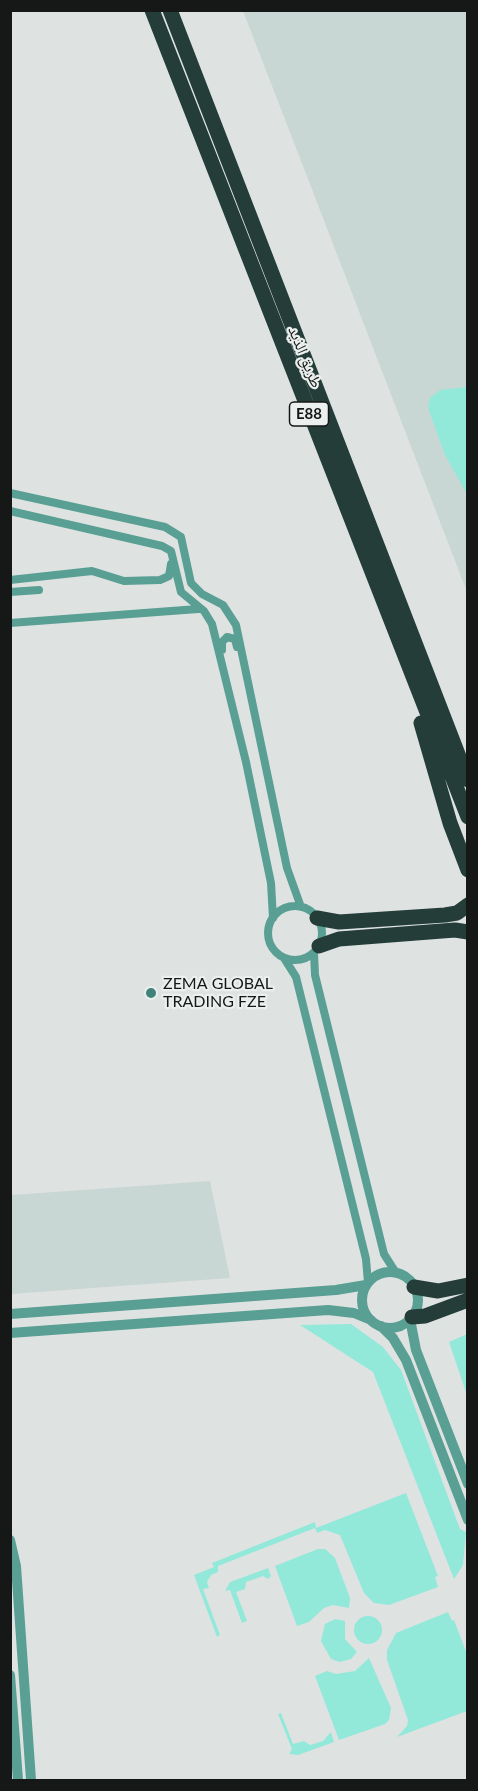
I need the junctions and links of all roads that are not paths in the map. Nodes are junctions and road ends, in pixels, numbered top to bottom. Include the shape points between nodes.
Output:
1 (152, 10) edge
2 (170, 10) edge
3 (10, 493) edge
4 (10, 511) edge
5 (137, 521) junction
6 (131, 539) junction
7 (148, 543) junction
8 (10, 580) edge
9 (39, 590) dead end
10 (10, 592) edge
11 (201, 609) junction
12 (10, 624) edge
13 (396, 632) junction
14 (245, 667) junction
15 (223, 670) junction
16 (468, 780) edge
17 (468, 817) edge
18 (468, 870) edge
19 (468, 905) edge
20 (301, 907) junction
21 (273, 918) junction
22 (317, 918) junction
23 (468, 932) edge
24 (316, 949) junction
25 (284, 958) junction
26 (396, 1273) junction
27 (367, 1284) junction
28 (468, 1285) edge
29 (414, 1287) junction
30 (468, 1300) edge
31 (14, 1312) edge
32 (411, 1318) junction
33 (371, 1320) junction
34 (381, 1326) junction
35 (10, 1332) edge
36 (468, 1484) edge
37 (468, 1520) edge
38 (10, 1540) edge
39 (10, 1675) edge
40 (18, 1780) edge
41 (31, 1780) edge

1 - 13 highway, طريق الذيد / E88
2 - 16 highway, طريق الذيد / E88
3 - 5 street
4 - 6 street
5 - 6 street via 139,530
5 - 14 street via 165,527 179,535 194,587 232,616
6 - 7 street
7 - 8 street via 170,558 171,572 165,579 124,581 92,571
7 - 11 street via 171,551 179,588
9 - 10 street
11 - 12 street
11 - 15 street via 212,624
13 - 17 highway, طريق الذيد / E88
13 - 18 highway via 395,652
14 - 15 street via 236,640 227,637 221,644
14 - 20 street via 287,868
15 - 21 street via 271,883
19 - 22 highway via 445,915 339,922
20 - 21 street via 286,908
20 - 22 street
21 - 25 street via 268,930 270,942
22 - 24 street via 322,935
23 - 24 highway via 339,939
24 - 25 street via 303,959
24 - 26 street via 315,975 384,1254
25 - 27 street via 296,977 366,1259
26 - 27 street via 381,1274
26 - 29 street
27 - 31 street via 336,1290
27 - 33 street via 363,1306
28 - 29 highway via 446,1291
29 - 32 street via 418,1300
30 - 32 highway
32 - 34 street via 400,1326
32 - 36 street via 416,1350
33 - 34 street
33 - 35 street via 328,1310
34 - 37 street via 406,1360
38 - 41 street via 16,1566
39 - 40 street

